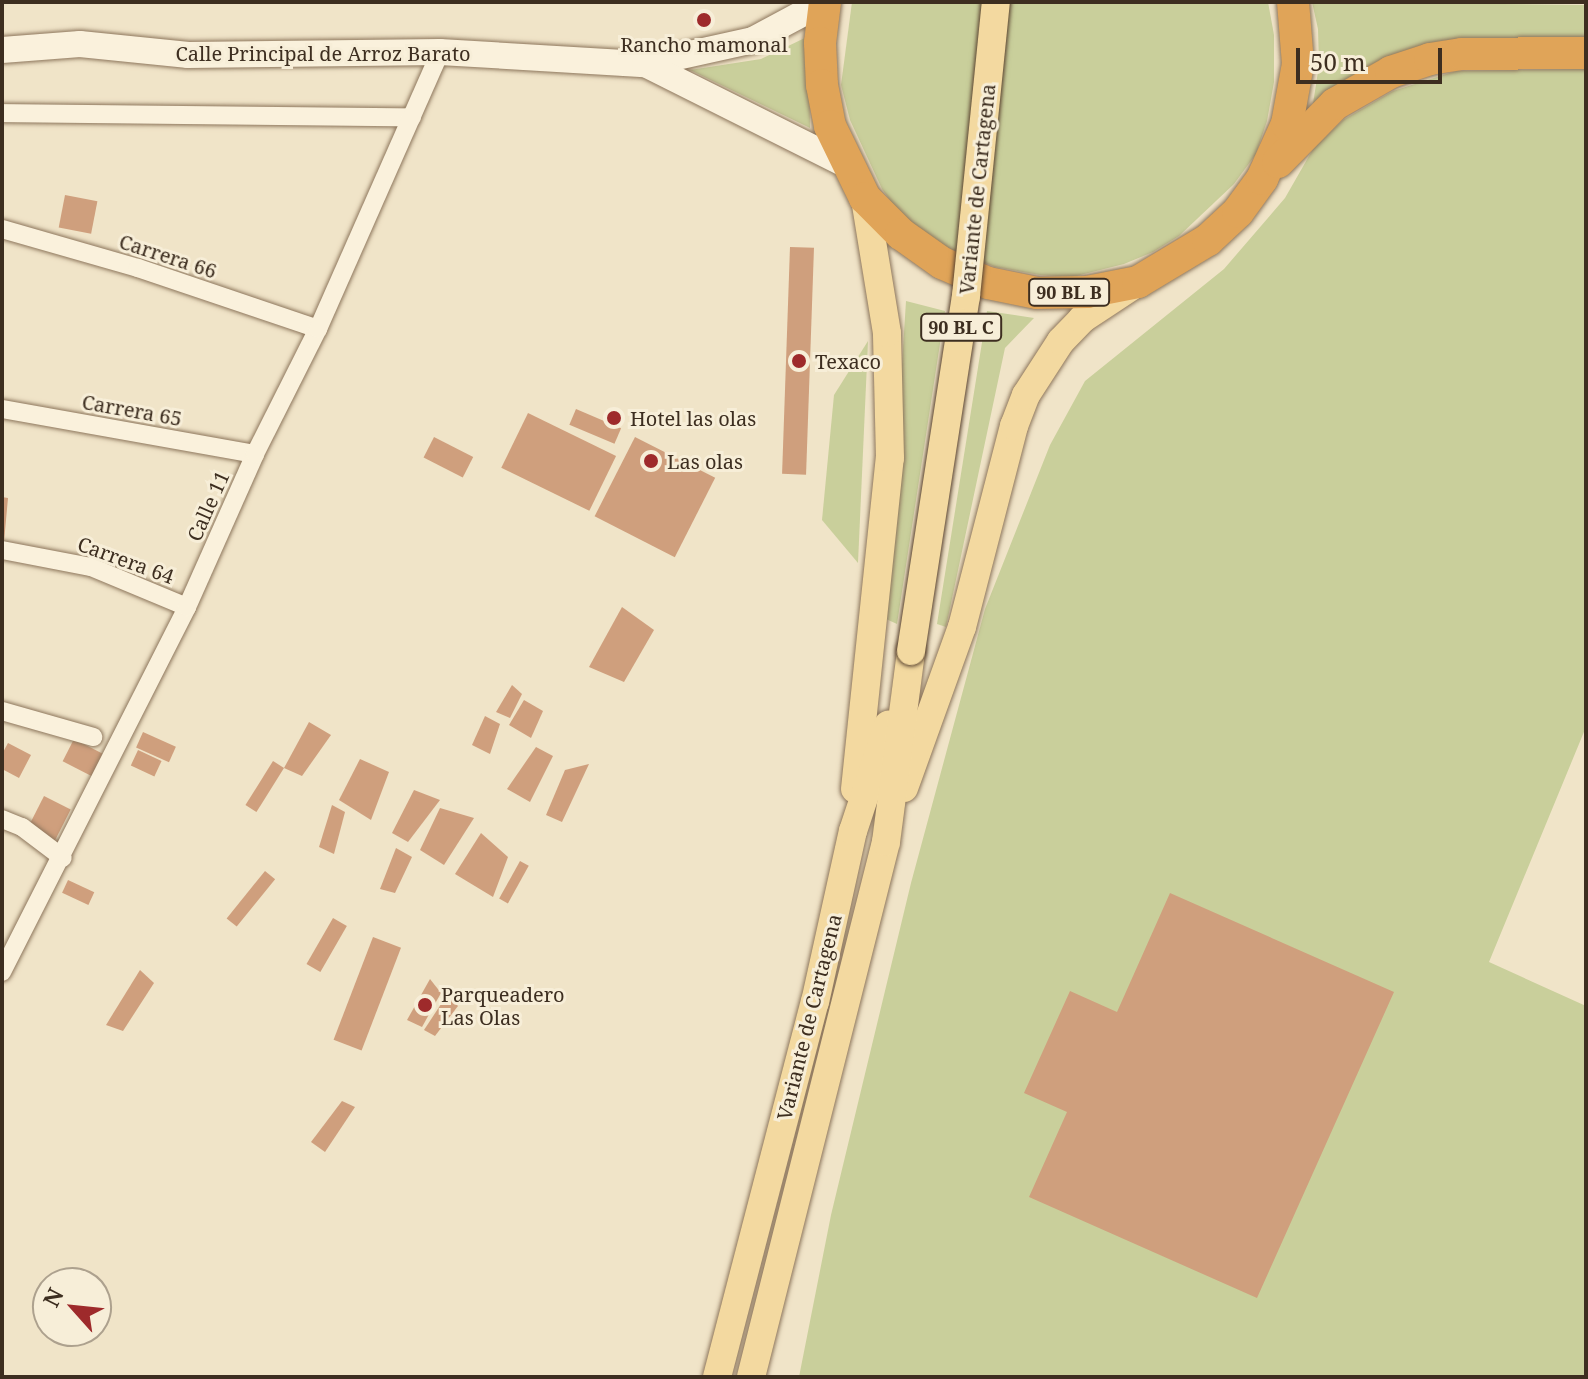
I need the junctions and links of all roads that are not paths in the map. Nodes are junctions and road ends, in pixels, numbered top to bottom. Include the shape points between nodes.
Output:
1 (825, 2) edge
2 (996, 2) edge
3 (1293, 2) edge
4 (2, 50) edge
5 (440, 52) junction
6 (1586, 53) edge
7 (645, 64) junction
8 (2, 113) edge
9 (412, 117) junction
10 (847, 165) junction
11 (1262, 179) junction
12 (865, 198) junction
13 (2, 229) edge
14 (1138, 282) junction
15 (318, 329) junction
16 (2, 409) edge
17 (255, 454) junction
18 (2, 550) edge
19 (187, 607) junction
20 (910, 656) junction
21 (2, 711) edge
22 (93, 737) dead end
23 (2, 819) edge
24 (853, 831) junction
25 (886, 842) junction
26 (63, 858) junction
27 (2, 972) edge
28 (717, 1377) edge
29 (751, 1377) edge

1 - 7 street, Calle Principal de Arroz Barato via 753,40
1 - 10 highway, 90 BL B via 822,85 830,126
2 - 20 main road, Variante de Cartagena / 90 BL C, bridge via 966,296
3 - 11 highway, 90 BL B via 1298,64 1287,124
4 - 5 street, Calle Principal de Arroz Barato via 80,44 188,55
5 - 7 street, Calle Principal de Arroz Barato
5 - 9 street, Calle 11
6 - 11 highway, 90 BL B via 1462,54 1391,72 1335,104
7 - 10 street, Calle Principal de Arroz Barato
8 - 9 street
9 - 15 street, Calle 11
10 - 12 highway, 90 BL B
11 - 14 highway, 90 BL B via 1208,240
12 - 14 highway, 90 BL B via 901,234 942,263 988,283 1037,293 1087,292
12 - 24 main road via 887,333 890,458
13 - 15 street, Carrera 66
14 - 25 main road via 1082,319 1044,363 1026,395 962,627
15 - 17 street, Calle 11
16 - 17 street, Carrera 65
17 - 19 street, Calle 11
18 - 19 street, Carrera 64 via 91,567
19 - 26 street, Calle 11
20 - 24 main road, Variante de Cartagena / 90 BL C
20 - 25 main road, Variante de Cartagena / 90 BL C
21 - 22 street
23 - 26 street via 22,827
24 - 28 main road, Variante de Cartagena via 815,1002
25 - 29 main road, Variante de Cartagena
26 - 27 street, Calle 11

